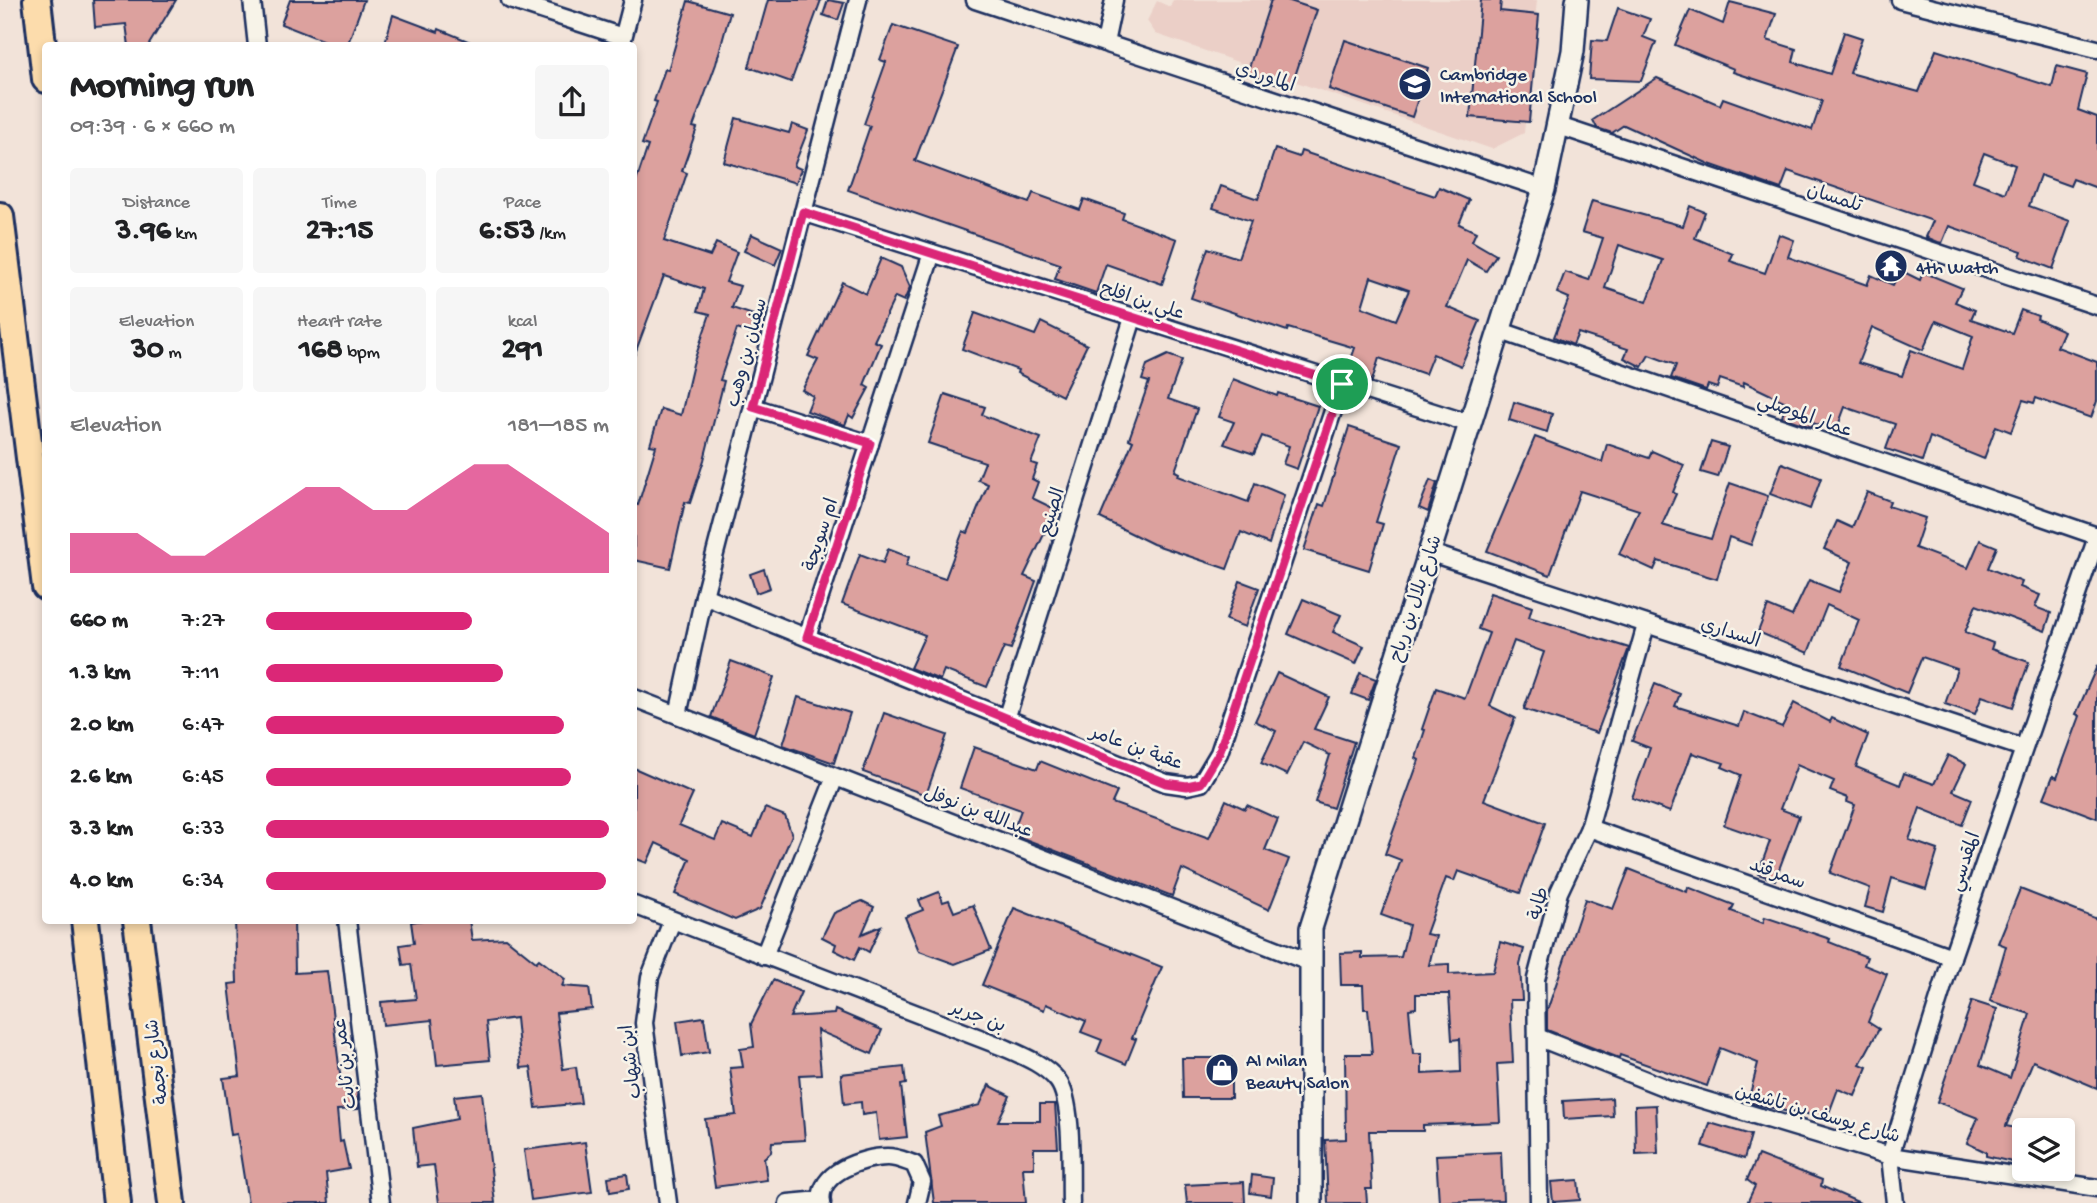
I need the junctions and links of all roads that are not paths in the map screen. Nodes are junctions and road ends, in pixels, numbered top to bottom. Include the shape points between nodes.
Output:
1 (23, 0) edge
2 (252, 0) edge
3 (510, 0) edge
4 (633, 0) edge
5 (858, 0) edge
6 (975, 0) edge
7 (1114, 0) edge
8 (1577, 0) edge
9 (1900, 0) edge
10 (38, 13) edge
11 (622, 41) edge
12 (257, 42) edge
13 (1105, 43) junction
14 (42, 46) edge
15 (2097, 49) edge
16 (1559, 126) junction
17 (1544, 189) junction
18 (803, 212) junction
19 (0, 216) edge
20 (932, 253) junction
21 (2097, 306) edge
22 (1133, 318) junction
23 (1501, 331) junction
24 (1342, 384) junction
25 (753, 407) junction
26 (1471, 425) junction
27 (870, 443) junction
28 (2097, 536) edge
29 (1428, 552) junction
30 (42, 555) edge
31 (704, 596) junction
32 (1646, 625) junction
33 (807, 637) junction
34 (637, 699) edge
35 (677, 715) junction
36 (1007, 716) junction
37 (2023, 748) junction
38 (835, 777) junction
39 (1589, 828) junction
40 (637, 906) edge
41 (672, 921) junction
42 (85, 924) edge
43 (137, 924) edge
44 (347, 924) edge
45 (764, 956) junction
46 (1952, 957) junction
47 (1309, 962) junction
48 (1537, 1037) junction
49 (1890, 1156) junction
50 (2097, 1188) edge
51 (822, 1202) edge
52 (117, 1203) edge
53 (172, 1203) edge
54 (381, 1203) edge
55 (668, 1203) edge
56 (788, 1203) edge
57 (917, 1203) edge
58 (1072, 1203) edge
59 (1311, 1203) edge
60 (1539, 1203) edge
61 (1895, 1203) edge

1 - 10 main road
2 - 12 street
3 - 11 street
4 - 11 street
5 - 18 street, سفيان بن وهب
6 - 13 street, الماوردي
7 - 13 street
8 - 16 street, شارع بلال بن رباح
9 - 15 street
10 - 14 main road
13 - 17 street, الماوردي
16 - 17 street, شارع بلال بن رباح
16 - 21 street, تلمسان
17 - 23 street, شارع بلال بن رباح
18 - 20 street, علي بن افلح
18 - 25 street, سفيان بن وهب
19 - 30 main road
20 - 22 street, علي بن افلح
20 - 27 street, ام سويجة
22 - 24 street, علي بن افلح
22 - 36 street, الصنيع
23 - 26 street, شارع بلال بن رباح
23 - 28 street, عمار الموصلي
24 - 26 street, علي بن افلح
24 - 36 street, عقبة بن عامر via 1219,753 1201,783 1166,783
25 - 27 street
25 - 31 street, سفيان بن وهب
26 - 29 street, شارع بلال بن رباح
27 - 33 street, ام سويجة
28 - 37 street, المقدسي
29 - 32 street, السداري
29 - 47 street, شارع بلال بن رباح via 1322,887 1311,928
31 - 33 street, عقبة بن عامر
31 - 35 street, سفيان بن وهب
32 - 37 street, السداري
32 - 39 street, طابة
33 - 36 street, عقبة بن عامر
34 - 35 street, عبدالله بن نوفل
35 - 38 street, عبدالله بن نوفل
37 - 46 street, المقدسي
38 - 45 street
38 - 47 street, عبدالله بن نوفل
39 - 46 street, سمرقند
39 - 48 street, طابة via 1559,892 1536,979
40 - 41 street, بن جرير
41 - 45 street, بن جرير
41 - 55 street, ابن شهاب via 650,977 643,1023
42 - 52 main road
43 - 53 main road, شارع نجمة
44 - 54 street, عمر بن ثابت
45 - 58 street, بن جرير via 1003,1046 1058,1081 1065,1100
46 - 49 street, المقدسي
47 - 59 street, شارع بلال بن رباح
48 - 49 street, شارع يوسف بن تاشفين via 1671,1090
48 - 60 street, طابة
49 - 50 street, شارع يوسف بن تاشفين
49 - 61 street, المقدسي
51 - 56 street
51 - 57 street via 823,1185 834,1173 885,1157 914,1164 922,1182

